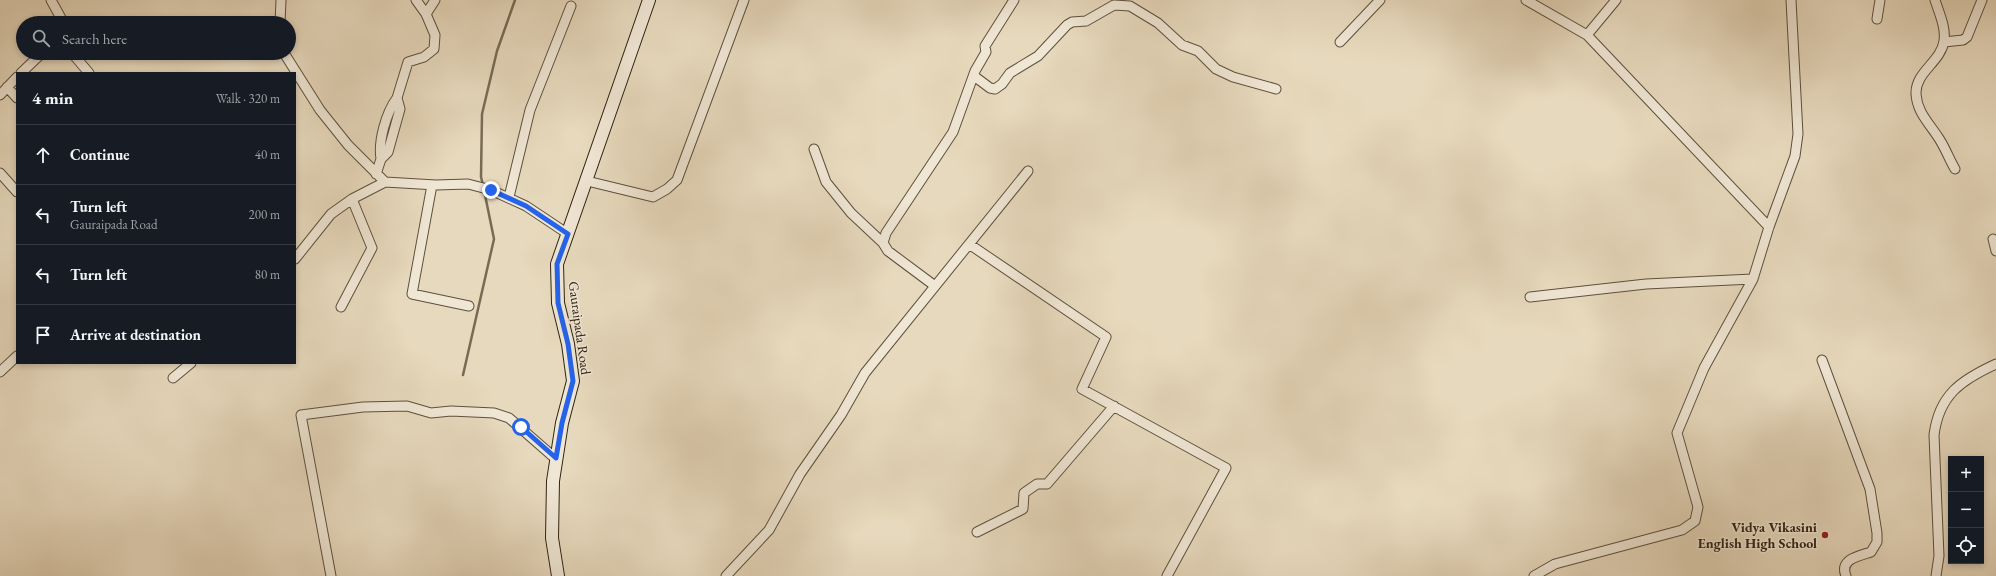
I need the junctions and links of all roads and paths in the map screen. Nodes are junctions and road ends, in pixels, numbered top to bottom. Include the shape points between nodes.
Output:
1 (51, 0) edge
2 (281, 0) edge
3 (416, 0) edge
4 (435, 0) edge
5 (649, 0) edge
6 (744, 0) edge
7 (1014, 0) edge
8 (1380, 0) edge
9 (1526, 0) edge
10 (1616, 0) edge
11 (1792, 0) edge
12 (1880, 0) edge
13 (1935, 0) edge
14 (1982, 0) edge
15 (571, 6) dead end
16 (426, 14) junction
17 (59, 16) edge
18 (280, 16) edge
19 (1877, 19) dead end
20 (1587, 35) junction
21 (1340, 42) dead end
22 (1944, 42) junction
23 (35, 60) edge
24 (78, 60) edge
25 (288, 60) edge
26 (22, 72) edge
27 (88, 72) edge
28 (296, 72) edge
29 (296, 72) edge
30 (974, 76) junction
31 (16, 78) edge
32 (7, 87) junction
33 (1276, 89) dead end
34 (0, 95) edge
35 (16, 97) edge
36 (814, 150) dead end
37 (1955, 169) dead end
38 (1028, 171) dead end
39 (0, 172) edge
40 (376, 174) junction
41 (587, 181) junction
42 (385, 182) junction
43 (432, 185) junction
44 (16, 191) edge
45 (509, 197) junction
46 (352, 199) junction
47 (1769, 227) junction
48 (568, 234) junction
49 (1993, 239) dead end
50 (883, 243) junction
51 (969, 244) junction
52 (1996, 251) edge
53 (296, 258) edge
54 (1752, 279) junction
55 (935, 286) junction
56 (1530, 297) dead end
57 (469, 306) dead end
58 (341, 307) dead end
59 (16, 357) edge
60 (1822, 360) dead end
61 (190, 364) edge
62 (1996, 364) edge
63 (0, 372) edge
64 (173, 378) dead end
65 (1114, 406) junction
66 (556, 458) junction
67 (976, 532) dead end
68 (554, 575) edge
69 (331, 576) edge
70 (726, 576) edge
71 (1166, 576) edge
72 (1534, 576) edge
73 (1846, 576) edge
74 (1936, 576) edge

1 - 17 street
2 - 18 street
3 - 16 street
4 - 16 street
5 - 41 street, Gauraipada Road
6 - 41 street via 677,180 653,197
7 - 30 street via 985,46 986,52
8 - 21 street
9 - 20 street
10 - 20 street
11 - 47 street via 1798,134 1795,156
12 - 19 street
13 - 22 street via 1942,21
14 - 22 street via 1967,37 1964,40
15 - 45 street via 530,110
16 - 40 street via 435,35 434,49 424,57 408,62 397,98 400,108 388,152 381,159
20 - 47 street
22 - 37 street via 1938,56 1919,80 1916,93 1918,107
23 - 26 street
24 - 27 street
25 - 29 street
28 - 40 street via 320,110
30 - 33 street via 995,89 1010,73 1038,56 1067,25 1086,21 1110,7 1122,4 1158,23 1182,45 1198,51 1216,69 1233,77
30 - 50 street via 953,132 886,233
31 - 32 street
32 - 34 street
32 - 35 street
36 - 50 street via 826,182 851,213
38 - 51 street
39 - 44 street
40 - 42 street
41 - 48 street, Gauraipada Road
42 - 43 street
42 - 46 street
43 - 45 street via 468,184
43 - 57 street via 412,294
45 - 48 street
46 - 53 street via 332,214
46 - 58 street via 372,248
47 - 54 street
48 - 66 street, Gauraipada Road via 557,264 558,295 573,381
49 - 52 street
50 - 55 street via 888,251
51 - 55 street
51 - 65 street via 1106,337 1082,389
54 - 56 street via 1646,284
54 - 72 street via 1704,368 1677,433 1698,507 1695,521 1682,530 1555,564
55 - 70 street via 865,373 841,415 800,474 769,530
59 - 63 street
60 - 73 street via 1870,489 1877,533 1877,542 1871,552 1846,564
61 - 64 street
62 - 74 street via 1972,376 1951,392 1936,418 1934,435 1939,556
65 - 67 street via 1047,484 1037,484 1024,493 1023,509
65 - 71 street via 1226,468
66 - 68 street, Gauraipada Road via 552,538
66 - 69 street via 510,418 494,413 431,413 407,406 364,407 301,415

